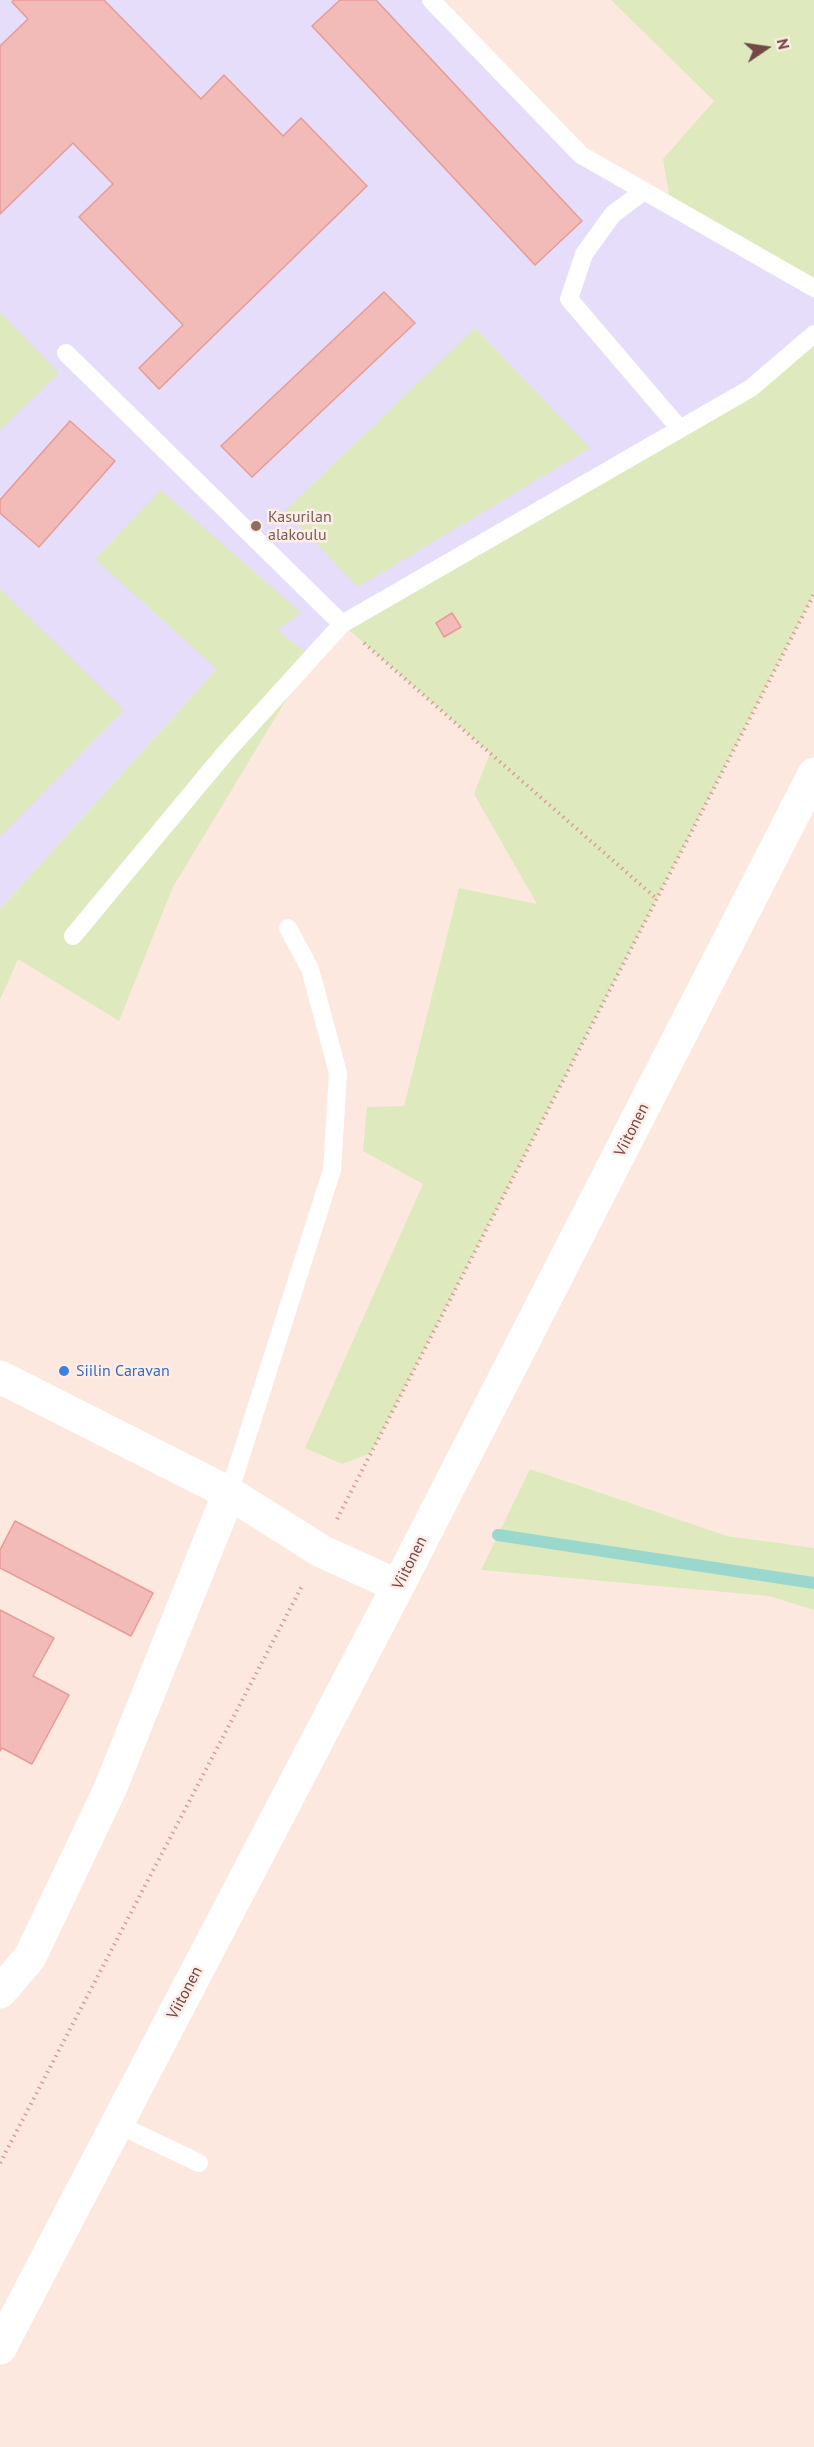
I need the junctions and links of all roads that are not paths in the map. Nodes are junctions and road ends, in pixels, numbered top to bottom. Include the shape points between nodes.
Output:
1 (431, 0) edge
2 (644, 191) junction
3 (814, 288) edge
4 (814, 334) edge
5 (66, 353) dead end
6 (680, 429) junction
7 (342, 624) junction
8 (814, 774) edge
9 (288, 928) dead end
10 (73, 936) dead end
11 (0, 1377) edge
12 (229, 1493) junction
13 (398, 1586) junction
14 (0, 1992) edge
15 (117, 2124) junction
16 (199, 2163) dead end
17 (0, 2348) edge

1 - 2 lane via 581,155
2 - 3 lane
2 - 6 lane via 613,214 584,254 569,299
4 - 6 lane via 751,388
5 - 7 lane
6 - 7 lane
7 - 10 lane via 226,752
8 - 13 main road, Viitonen
9 - 12 lane via 310,969 338,1073 332,1170
11 - 12 main road
12 - 13 main road via 321,1551
12 - 14 main road via 110,1789 30,1957
13 - 15 main road, Viitonen
15 - 16 lane
15 - 17 main road, Viitonen

